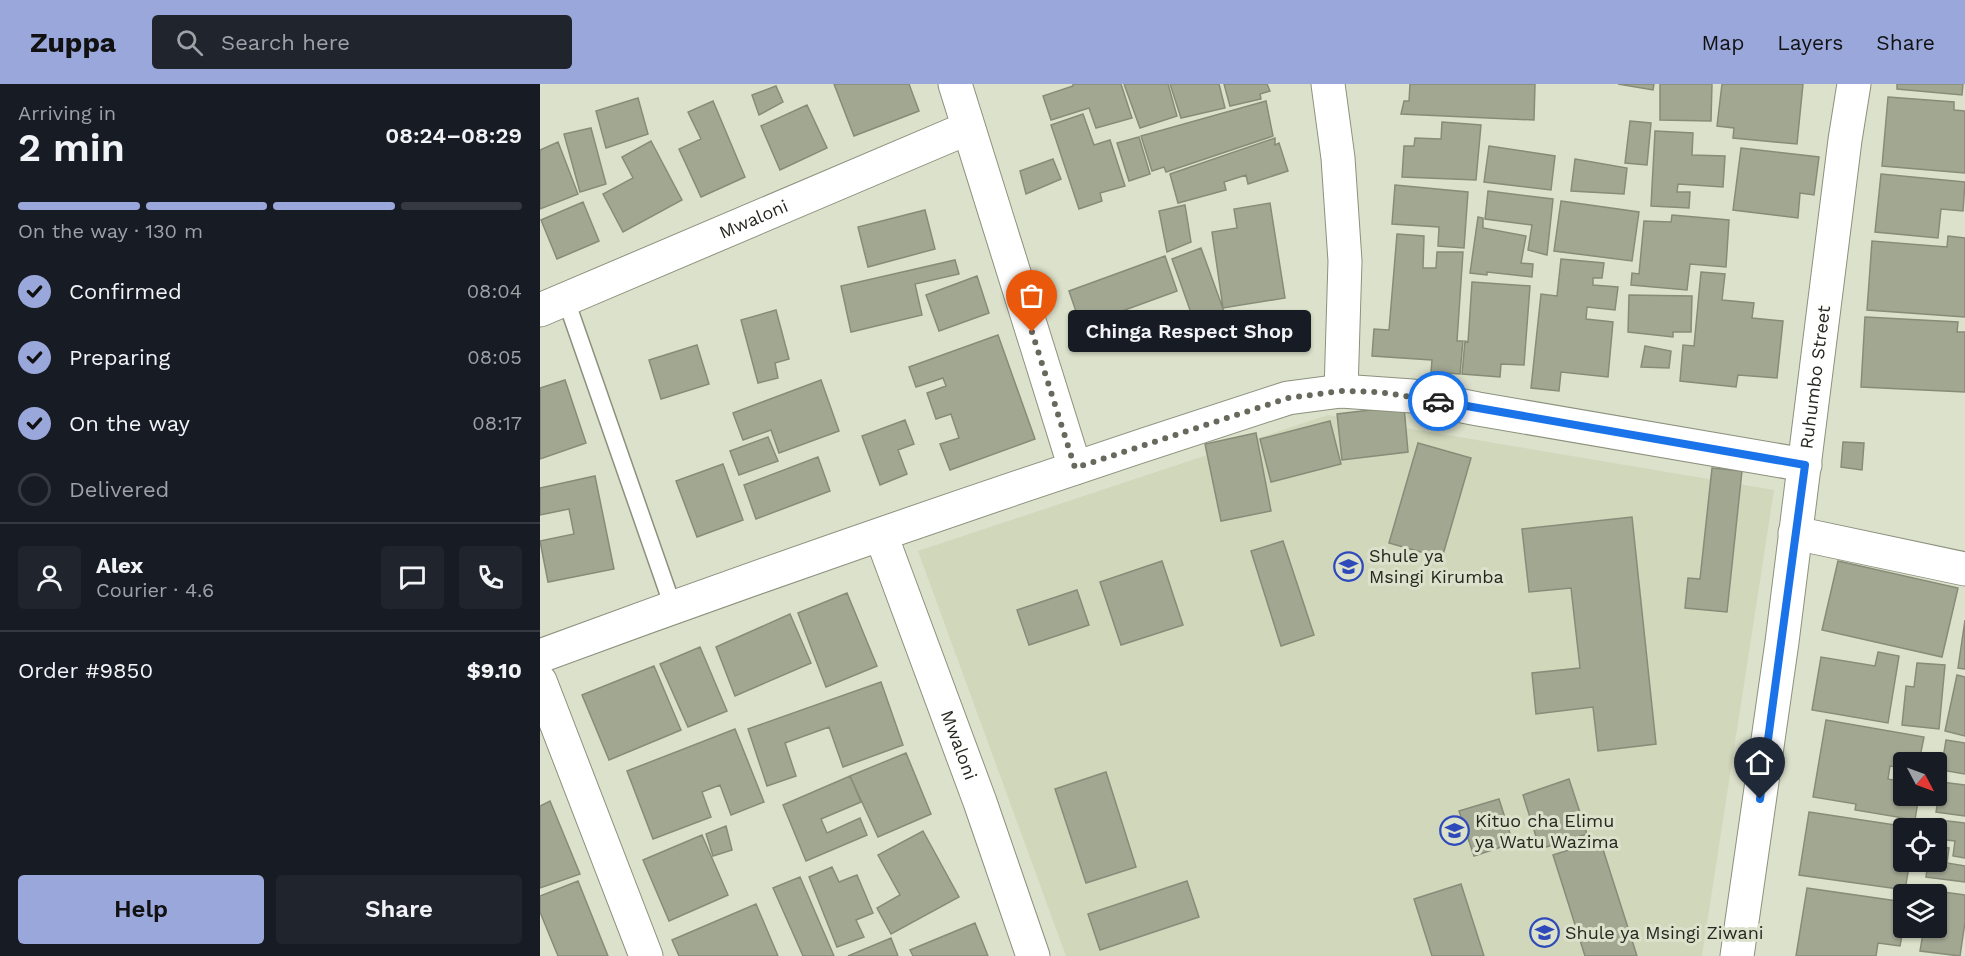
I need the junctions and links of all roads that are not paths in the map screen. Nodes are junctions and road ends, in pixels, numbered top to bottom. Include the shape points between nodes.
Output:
1 (955, 84) edge
2 (1328, 84) edge
3 (1854, 84) edge
4 (968, 128) junction
5 (553, 305) edge
6 (1341, 391) junction
7 (1805, 465) junction
8 (1075, 468) junction
9 (1795, 533) junction
10 (881, 535) junction
11 (1965, 569) edge
12 (673, 607) junction
13 (540, 656) edge
14 (540, 681) edge
15 (646, 956) edge
16 (1033, 956) edge
17 (1737, 956) edge

1 - 4 street
2 - 6 street via 1345,261
3 - 7 street, Ruhumbo Street
4 - 5 street, Mwaloni
4 - 8 street
5 - 12 lane
6 - 7 street via 1412,396
6 - 8 street via 1288,398
7 - 9 street, Ruhumbo Street
8 - 10 street
9 - 11 street
9 - 17 street, Ruhumbo Street
10 - 12 street
10 - 16 street, Mwaloni
12 - 13 street
14 - 15 street

